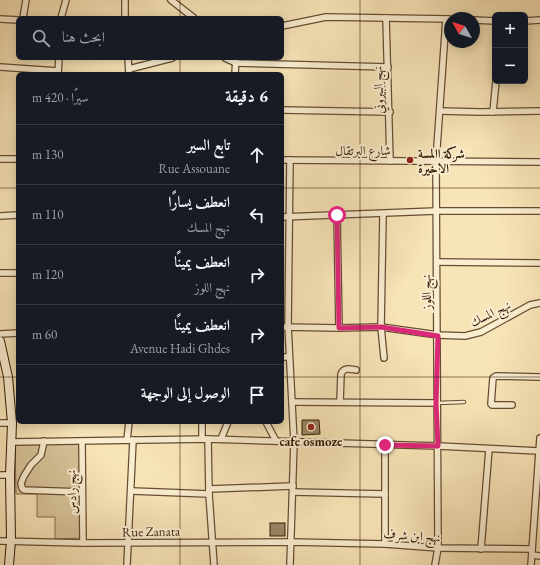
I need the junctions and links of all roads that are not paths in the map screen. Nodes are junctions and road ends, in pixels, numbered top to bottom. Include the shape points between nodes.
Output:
1 (26, 0) edge
2 (66, 0) edge
3 (125, 0) edge
4 (171, 0) edge
5 (23, 16) edge
6 (62, 16) edge
7 (125, 16) edge
8 (191, 16) edge
9 (386, 18) junction
10 (0, 19) edge
11 (444, 19) edge
12 (16, 20) edge
13 (480, 20) edge
14 (540, 20) edge
15 (492, 21) edge
16 (528, 21) edge
17 (284, 26) edge
18 (445, 48) edge
19 (59, 60) edge
20 (128, 60) edge
21 (166, 60) edge
22 (236, 61) edge
23 (0, 67) edge
24 (388, 67) junction
25 (48, 72) edge
26 (58, 72) edge
27 (129, 72) edge
28 (235, 72) edge
29 (496, 84) edge
30 (284, 110) edge
31 (440, 111) junction
32 (540, 111) edge
33 (390, 112) junction
34 (494, 112) junction
35 (0, 159) edge
36 (16, 159) edge
37 (284, 160) edge
38 (290, 160) junction
39 (390, 161) junction
40 (436, 161) junction
41 (540, 162) edge
42 (436, 211) junction
43 (540, 211) edge
44 (383, 214) junction
45 (16, 215) edge
46 (337, 215) junction
47 (0, 216) edge
48 (284, 217) edge
49 (289, 217) junction
50 (437, 262) junction
51 (540, 263) edge
52 (0, 273) edge
53 (16, 273) edge
54 (540, 303) edge
55 (285, 327) edge
56 (381, 327) junction
57 (339, 328) junction
58 (16, 333) edge
59 (0, 334) edge
60 (438, 336) junction
61 (0, 344) edge
62 (284, 357) edge
63 (289, 357) junction
64 (384, 358) dead end
65 (356, 370) dead end
66 (540, 377) edge
67 (292, 402) junction
68 (340, 402) junction
69 (464, 402) dead end
70 (436, 404) junction
71 (512, 406) dead end
72 (12, 422) junction
73 (0, 423) edge
74 (129, 424) edge
75 (202, 424) edge
76 (227, 424) edge
77 (267, 424) edge
78 (540, 438) edge
79 (205, 439) junction
80 (221, 439) junction
81 (130, 440) junction
82 (44, 441) junction
83 (11, 442) junction
84 (82, 442) junction
85 (276, 442) junction
86 (294, 442) junction
87 (385, 445) junction
88 (438, 446) junction
89 (489, 449) junction
90 (540, 453) edge
91 (0, 475) edge
92 (10, 475) junction
93 (293, 489) junction
94 (132, 491) junction
95 (209, 491) junction
96 (82, 492) junction
97 (385, 494) junction
98 (0, 541) edge
99 (11, 541) junction
100 (211, 541) junction
101 (291, 542) junction
102 (83, 543) junction
103 (129, 543) junction
104 (385, 544) junction
105 (438, 548) junction
106 (481, 549) junction
107 (532, 552) junction
108 (540, 556) edge
109 (9, 565) edge
110 (127, 565) edge
111 (214, 565) edge
112 (290, 565) edge
113 (435, 565) edge
114 (532, 565) edge

1 - 5 street
2 - 6 street
3 - 7 street
4 - 8 street
9 - 11 street
9 - 17 street via 326,17
9 - 24 street, نهج البيروني
10 - 12 street
13 - 15 street
14 - 16 street
18 - 31 street, نهج اللوز
19 - 26 street
20 - 27 street
21 - 27 street
22 - 24 street
22 - 28 street
23 - 25 street
24 - 33 street, نهج البيروني
29 - 34 street
30 - 33 street
31 - 34 street
31 - 40 street, نهج اللوز
32 - 34 street
33 - 39 street, نهج البيروني
35 - 36 street
37 - 38 street, شارع البرتقال
38 - 39 street, شارع البرتقال
38 - 49 street
39 - 40 street, شارع البرتقال
40 - 41 street, شارع البرتقال
40 - 42 street, نهج اللوز
42 - 43 street
42 - 44 street
42 - 50 street, نهج اللوز
44 - 46 street
44 - 56 street
45 - 47 street
46 - 49 street
46 - 57 street
48 - 49 street
49 - 55 street
50 - 51 street
50 - 60 street, نهج اللوز
52 - 53 street
54 - 60 street, نهج المسك via 530,304 481,332 465,336
55 - 57 street, نهج المسك
55 - 63 street
56 - 57 street, نهج المسك
56 - 60 street, نهج المسك
56 - 64 street
58 - 59 street
60 - 70 street, نهج اللوز
61 - 72 street via 8,377
62 - 63 street
63 - 67 street
65 - 68 street via 342,371
66 - 71 street via 493,378 492,406
67 - 68 street
67 - 86 street
68 - 70 street
69 - 70 lane
70 - 88 street, نهج اللوز
72 - 73 street
72 - 83 street
74 - 81 street
75 - 79 street
76 - 80 street
77 - 85 street
78 - 90 street
79 - 80 street
79 - 81 street
79 - 95 street
80 - 85 street
81 - 84 street
81 - 94 street
82 - 83 street
82 - 84 street
82 - 96 street via 41,455 24,476 22,488
83 - 92 street
84 - 96 street, نهج رادس
85 - 86 street
86 - 87 street
86 - 93 street
87 - 88 street
87 - 97 street
88 - 89 street
88 - 105 street, نهج اللوز
89 - 90 street
89 - 106 street
90 - 107 street
91 - 92 street
92 - 99 street
93 - 95 street
93 - 97 street
93 - 101 street
94 - 95 street
94 - 103 street
95 - 100 street
96 - 102 street, نهج رادس
97 - 104 street
98 - 99 street
99 - 102 street, Rue Zanata
99 - 109 street
100 - 101 street, Rue Zanata
100 - 103 street, Rue Zanata
100 - 111 street
101 - 104 street, نهج ابن شرف
101 - 112 street
102 - 103 street, Rue Zanata
103 - 110 street
104 - 105 street, نهج ابن شرف
105 - 106 street, نهج ابن شرف
105 - 113 street, نهج اللوز
106 - 107 street, نهج ابن شرف
107 - 108 street, نهج ابن شرف
107 - 114 street

